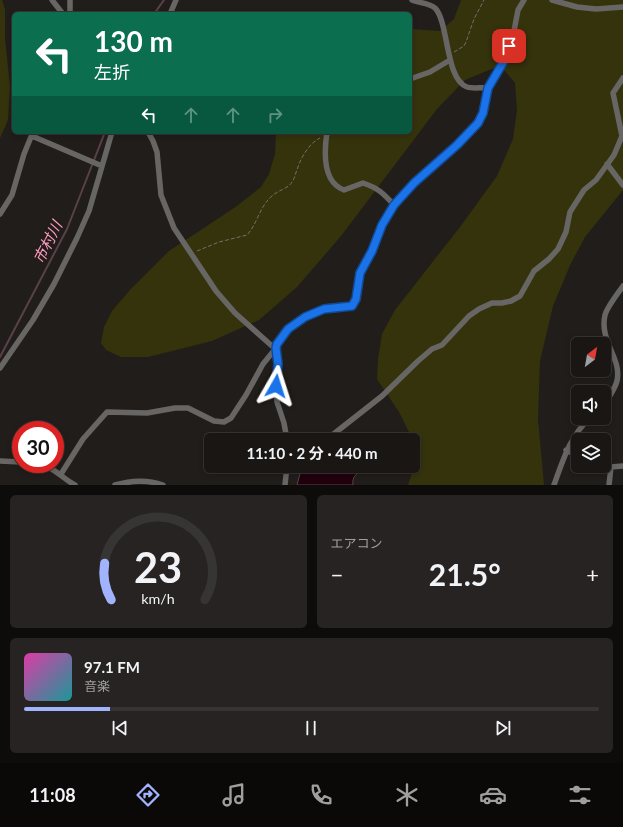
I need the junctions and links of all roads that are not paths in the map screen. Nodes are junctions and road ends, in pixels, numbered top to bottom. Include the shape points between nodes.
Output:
1 (52, 0) edge
2 (70, 0) edge
3 (176, 0) edge
4 (412, 0) edge
5 (524, 0) edge
6 (552, 0) edge
7 (623, 7) edge
8 (61, 12) edge
9 (70, 12) edge
10 (171, 12) edge
11 (450, 57) junction
12 (623, 78) edge
13 (412, 79) edge
14 (488, 88) junction
15 (32, 134) edge
16 (111, 134) edge
17 (149, 134) edge
18 (327, 135) edge
19 (607, 164) junction
20 (102, 166) junction
21 (623, 185) edge
22 (394, 205) junction
23 (0, 214) edge
24 (623, 286) edge
25 (276, 348) junction
26 (1, 365) edge
27 (611, 394) edge
28 (584, 425) edge
29 (286, 433) edge
30 (335, 433) edge
31 (566, 450) junction
32 (571, 452) edge
33 (0, 461) edge
34 (12, 462) edge
35 (623, 466) edge
36 (611, 467) edge
37 (286, 473) edge
38 (610, 473) edge
39 (61, 474) joint
40 (75, 485) edge
41 (115, 485) edge
42 (163, 485) edge
43 (285, 485) edge
44 (554, 485) edge
45 (609, 485) edge

1 - 8 street
2 - 9 street
3 - 10 street
4 - 11 street via 436,9
5 - 14 street via 518,10 504,61
6 - 7 street via 577,8
11 - 13 street via 430,72
11 - 14 street via 458,82 467,87
12 - 19 street via 613,93 622,136
14 - 22 street via 483,113 478,123
15 - 20 street
15 - 23 street via 12,195
16 - 20 street
17 - 25 street via 157,152 161,195 174,228 216,291 235,313
18 - 22 street via 326,164 333,184 344,190 363,183 373,186
19 - 21 street
19 - 30 street via 596,180 584,190 570,212 566,232 558,249 534,271 520,296 511,301 492,303 469,316 442,344 418,360 382,396
20 - 26 street via 89,211 74,245 51,290
22 - 25 street via 360,273 356,299 352,306 324,309 305,317 288,329
24 - 27 street via 605,314 605,337 617,367 616,386
25 - 29 street via 277,402
25 - 39 street via 263,364 231,418 224,422 214,421 188,408 147,413 107,412 83,439
28 - 31 street
31 - 32 street
31 - 44 street
33 - 34 street
35 - 36 street
37 - 43 street
38 - 45 street
39 - 40 street
41 - 42 street via 146,480

